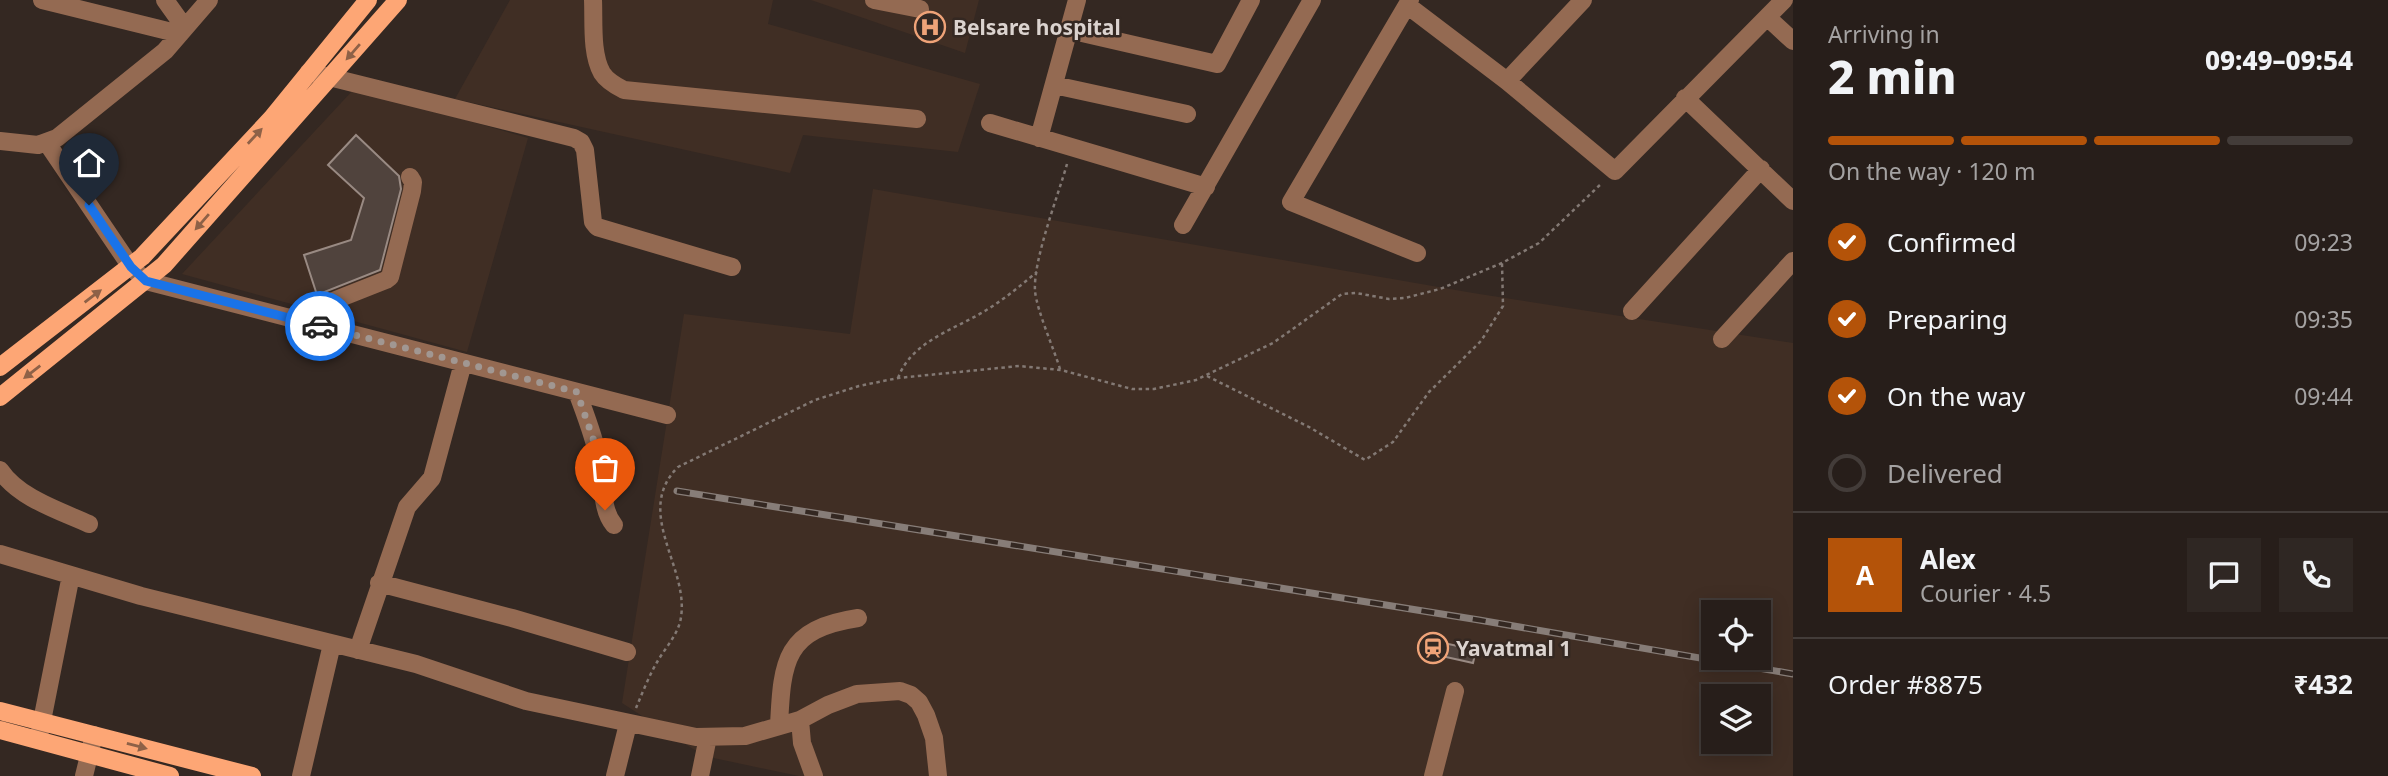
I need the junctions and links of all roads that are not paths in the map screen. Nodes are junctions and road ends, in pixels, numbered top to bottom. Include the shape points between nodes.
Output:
1 (42, 0) edge
2 (165, 0) edge
3 (209, 0) edge
4 (368, 0) edge
5 (398, 0) edge
6 (593, 0) edge
7 (874, 0) edge
8 (1077, 0) edge
9 (1251, 0) edge
10 (1312, 0) edge
11 (1583, 0) edge
12 (1784, 0) edge
13 (1408, 3) edge
14 (920, 9) dead end
15 (1767, 17) junction
16 (1069, 30) junction
17 (182, 31) junction
18 (1793, 41) edge
19 (309, 72) junction
20 (331, 78) junction
21 (1507, 80) junction
22 (1054, 85) junction
23 (1685, 98) junction
24 (1187, 114) dead end
25 (917, 119) dead end
26 (990, 123) dead end
27 (1039, 138) junction
28 (0, 141) edge
29 (47, 143) junction
30 (1761, 169) junction
31 (410, 177) dead end
32 (1206, 187) junction
33 (1793, 201) edge
34 (1183, 225) dead end
35 (1417, 253) dead end
36 (1793, 261) edge
37 (131, 267) junction
38 (732, 267) dead end
39 (146, 281) junction
40 (1632, 310) dead end
41 (290, 318) junction
42 (1722, 339) dead end
43 (463, 363) junction
44 (0, 367) edge
45 (577, 392) junction
46 (0, 397) edge
47 (667, 415) dead end
48 (0, 470) edge
49 (89, 524) dead end
50 (614, 525) dead end
51 (0, 554) edge
52 (71, 575) junction
53 (379, 583) junction
54 (858, 618) dead end
55 (332, 644) junction
56 (358, 650) junction
57 (627, 652) dead end
58 (1455, 691) dead end
59 (0, 711) edge
60 (800, 720) junction
61 (41, 722) junction
62 (628, 724) junction
63 (779, 726) junction
64 (0, 730) edge
65 (94, 735) junction
66 (708, 737) junction
67 (38, 740) junction
68 (89, 754) junction
69 (84, 776) edge
70 (170, 776) edge
71 (252, 776) edge
72 (300, 776) edge
73 (615, 776) edge
74 (701, 776) edge
75 (814, 776) edge
76 (938, 776) edge
77 (1433, 776) edge

1 - 17 street
2 - 17 street
3 - 17 street
4 - 19 main road
5 -> 20 main road
6 - 25 street via 601,72 624,90
7 - 14 street
8 - 16 street
9 - 16 street via 1217,64
10 - 32 street
11 - 21 street
12 - 15 street
13 - 21 street
13 - 35 street via 1290,201
15 - 18 street
15 - 23 street
16 - 22 street
17 - 29 street via 165,51
19 - 20 street
37 -> 19 main road via 272,118
20 - 38 street via 574,138 585,150 597,227
20 -> 39 main road
21 - 23 street via 1615,171
22 - 24 street
22 - 27 street
23 - 30 street
26 - 27 street
27 - 32 street
28 - 29 street
29 - 37 street
30 - 33 street
30 - 40 street
31 - 41 street via 412,191 390,277
32 - 34 street
36 - 42 street
37 - 39 street
44 -> 37 main road
39 - 41 street
39 -> 46 main road
41 - 43 street
43 - 45 street
43 - 53 street via 432,478 407,508
45 - 47 street
45 - 50 street via 598,453 605,510
48 - 49 street via 19,491
51 - 52 street
52 - 55 street
52 - 61 street
53 - 56 street
53 - 57 street
54 - 63 street via 812,630 796,645 781,683
55 - 56 street
55 - 72 street
56 - 62 street via 526,701
58 - 77 street
59 - 61 main road
60 - 63 street
60 - 75 street via 802,743
60 - 76 street via 857,694 900,691 911,695 919,702 934,738
61 - 65 main road
61 - 67 street
62 - 66 street
62 - 73 street
63 - 66 street via 746,736
64 - 67 main road
65 - 68 street
65 -> 71 main road
66 - 74 street
67 - 68 main road
68 - 69 street
68 - 70 main road

